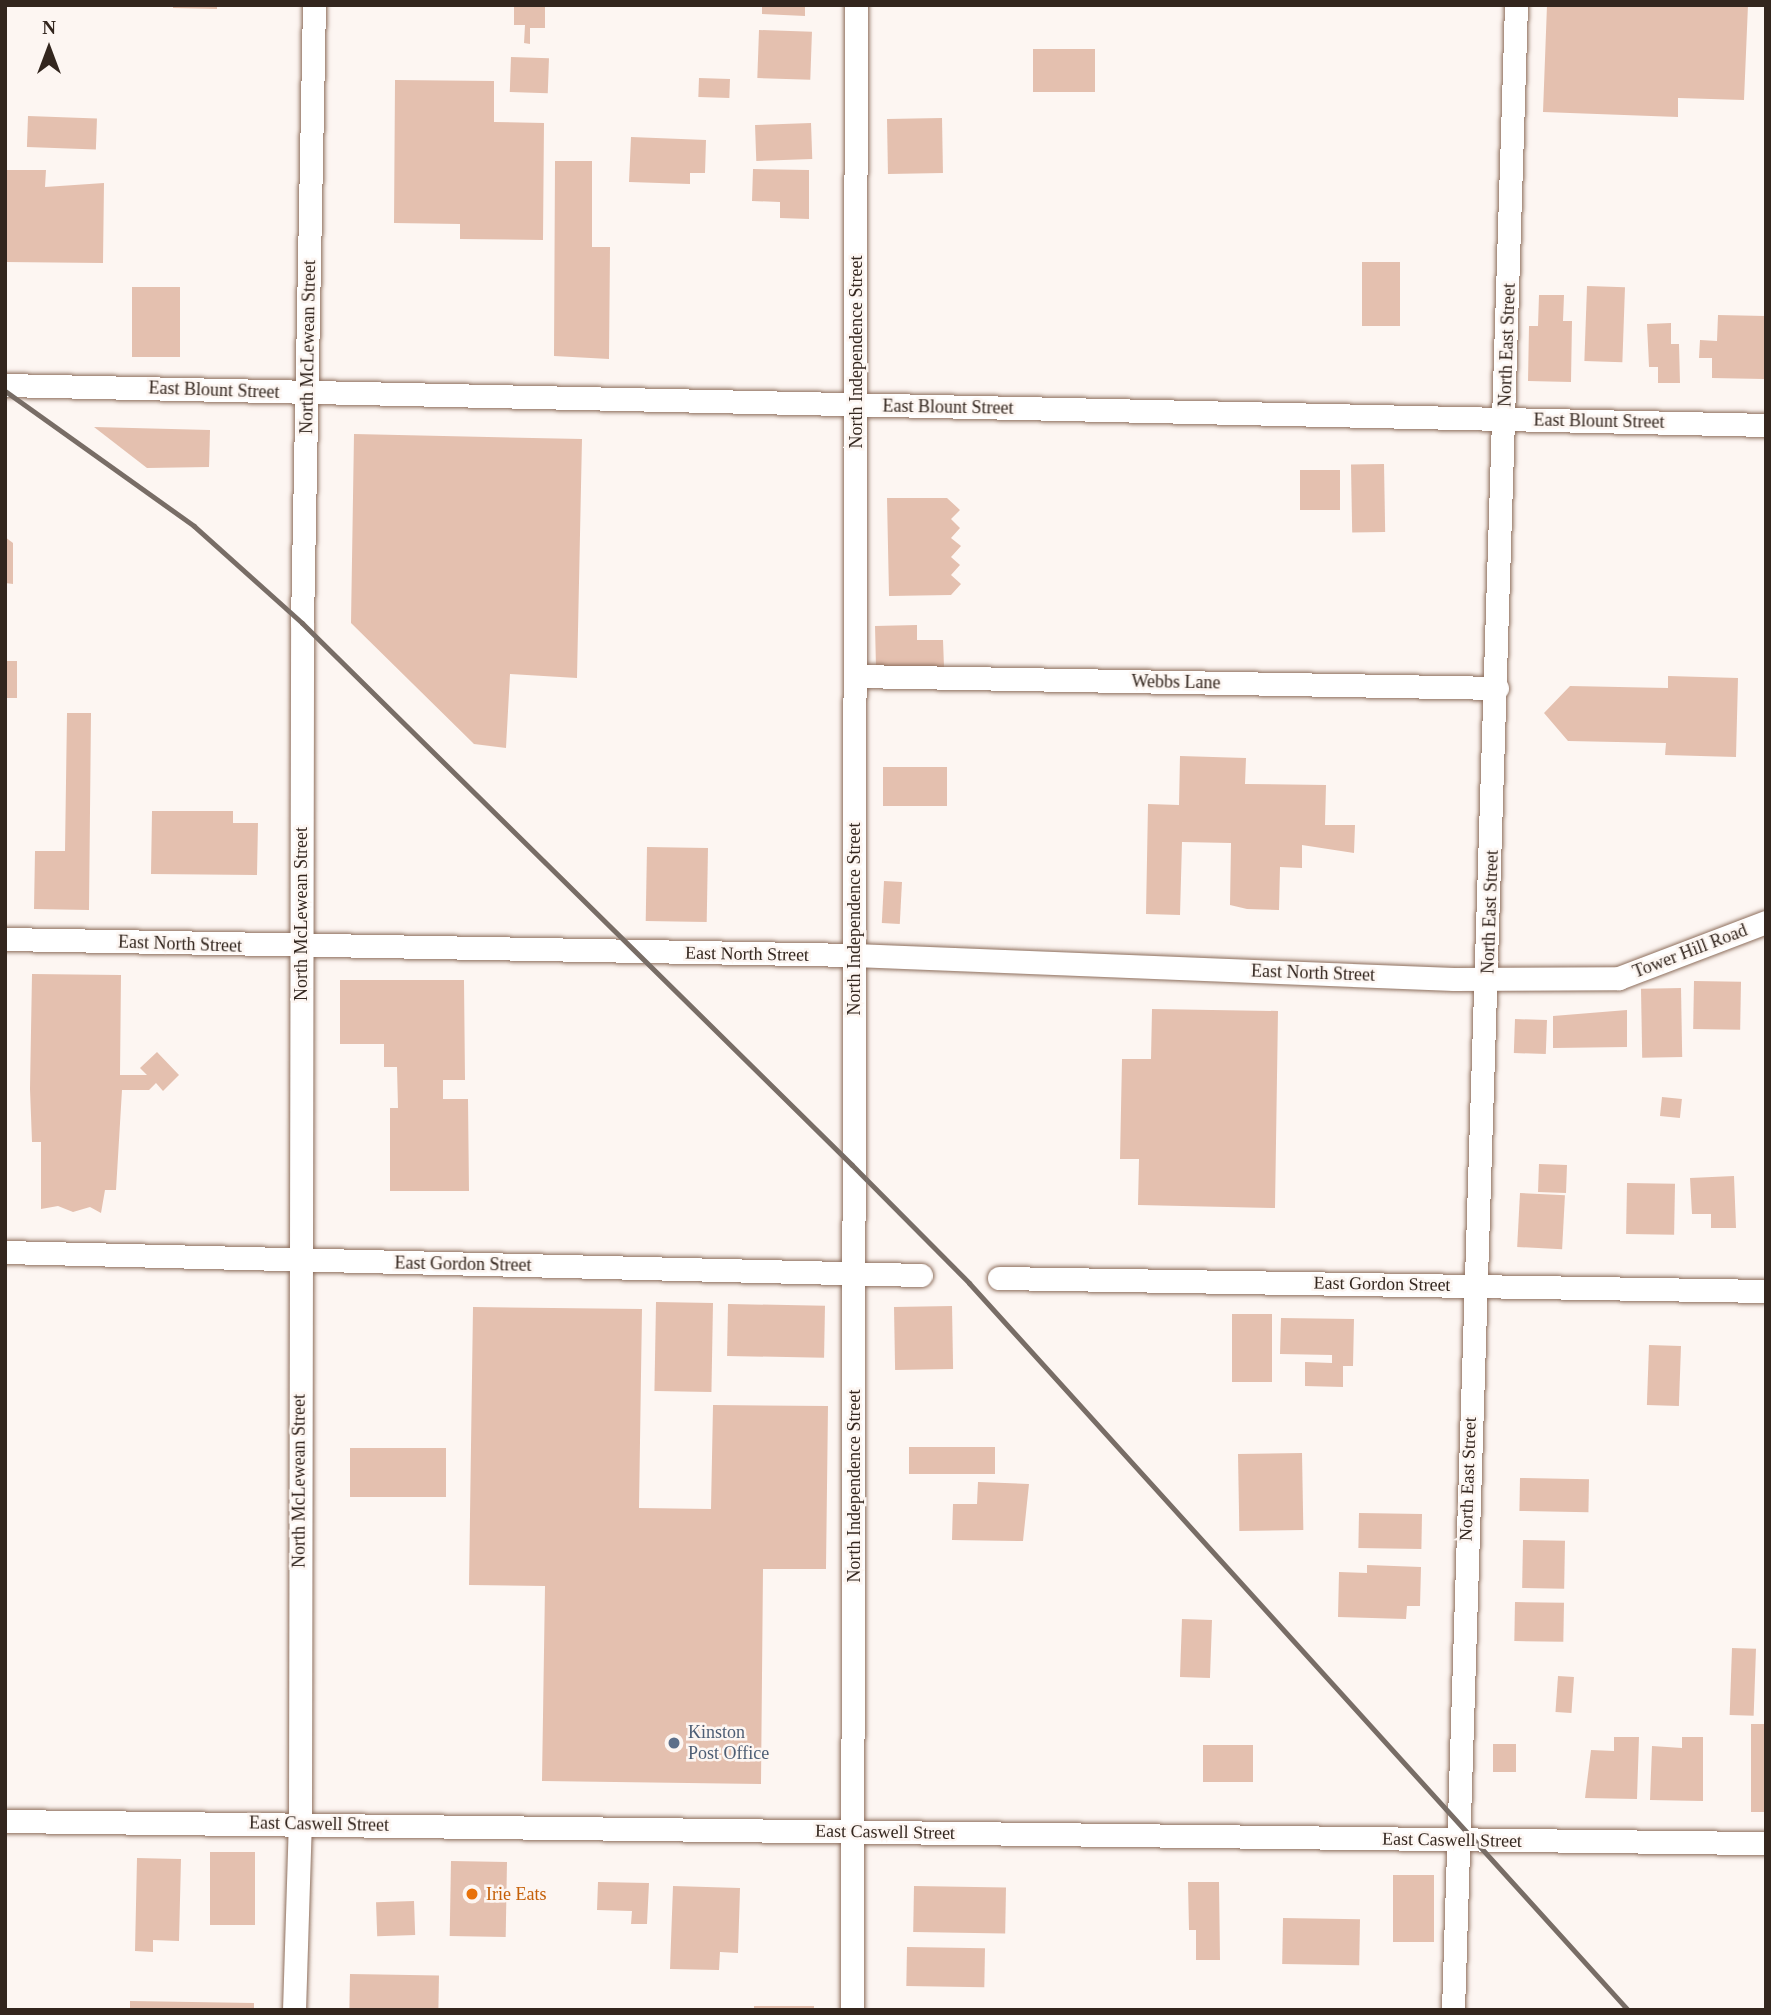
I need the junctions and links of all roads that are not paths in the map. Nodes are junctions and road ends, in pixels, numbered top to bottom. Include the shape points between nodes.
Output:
1 (314, 5) edge
2 (856, 5) edge
3 (1516, 5) edge
4 (5, 385) edge
5 (307, 393) junction
6 (856, 405) junction
7 (1505, 419) junction
8 (1766, 425) edge
9 (856, 676) junction
10 (1497, 688) junction
11 (1766, 922) edge
12 (5, 939) edge
13 (300, 947) junction
14 (854, 955) junction
15 (1488, 978) junction
16 (5, 1252) edge
17 (300, 1260) junction
18 (855, 1273) junction
19 (921, 1275) dead end
20 (999, 1278) dead end
21 (1475, 1286) junction
22 (1766, 1291) edge
23 (5, 1821) edge
24 (300, 1823) junction
25 (1457, 1830) junction
26 (853, 1832) junction
27 (1766, 1843) edge
28 (294, 2010) edge
29 (852, 2010) edge
30 (1453, 2010) edge

1 - 5 street, North McLewean Street
2 - 6 street, North Independence Street
3 - 7 street, North East Street
4 - 5 street, East Blount Street
5 - 6 street, East Blount Street
5 - 13 street, North McLewean Street
6 - 7 street, East Blount Street
6 - 9 street, North Independence Street
7 - 8 street, East Blount Street
7 - 10 street, North East Street
9 - 10 street, Webbs Lane
9 - 14 street, North Independence Street
10 - 15 street, North East Street
11 - 15 street, Tower Hill Road via 1619,978
12 - 13 street, East North Street
13 - 14 street, East North Street
13 - 17 street, North McLewean Street
14 - 15 street, East North Street
14 - 18 street, North Independence Street
15 - 21 street, North East Street
16 - 17 street, East Gordon Street
17 - 18 street, East Gordon Street
17 - 24 street, North McLewean Street
18 - 19 street, East Gordon Street
18 - 26 street, North Independence Street
20 - 21 street, East Gordon Street
21 - 22 street, East Gordon Street
21 - 25 street, North East Street
23 - 24 street, East Caswell Street
24 - 26 street, East Caswell Street
24 - 28 street, North McLewean Street
25 - 26 street, East Caswell Street
25 - 27 street, East Caswell Street
25 - 30 street, North East Street
26 - 29 street, North Independence Street

